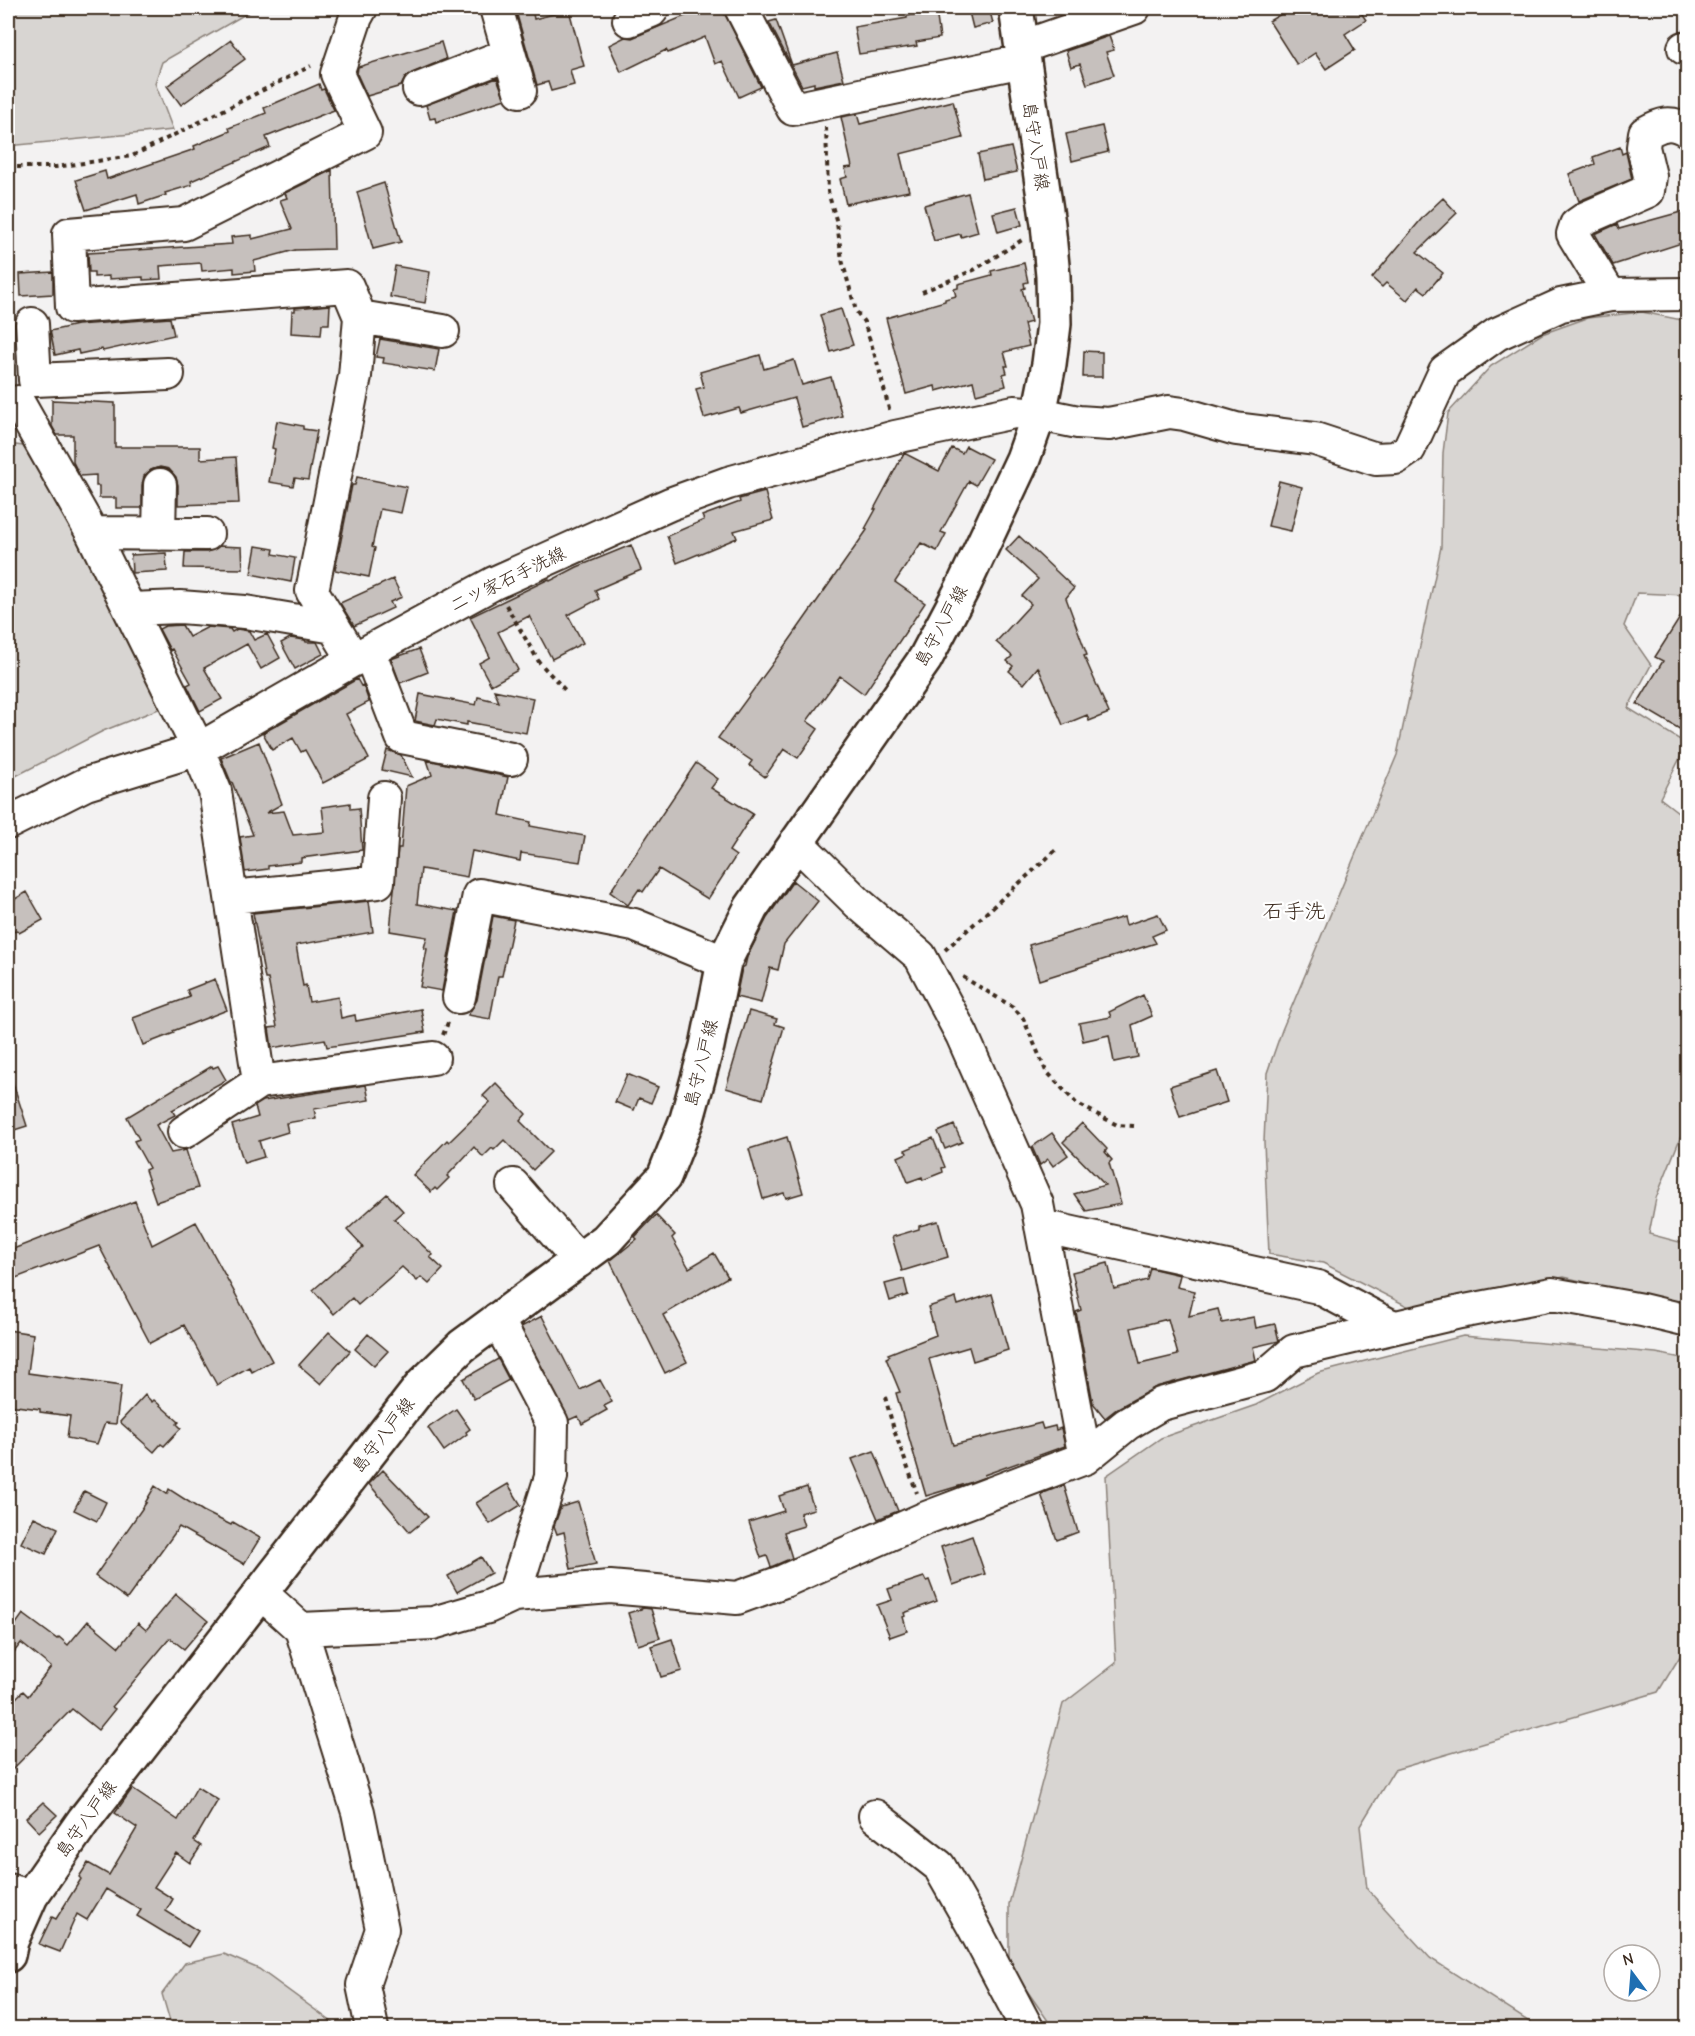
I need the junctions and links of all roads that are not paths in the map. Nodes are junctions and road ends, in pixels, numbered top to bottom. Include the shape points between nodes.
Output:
1 (361, 8) edge
2 (496, 8) edge
3 (741, 8) edge
4 (1016, 8) edge
5 (1134, 8) edge
6 (509, 54) junction
7 (1022, 54) junction
8 (419, 89) dead end
9 (520, 91) dead end
10 (1688, 131) edge
11 (1688, 294) edge
12 (1610, 295) junction
13 (72, 306) junction
14 (360, 317) junction
15 (20, 325) edge
16 (443, 331) dead end
17 (168, 374) dead end
18 (8, 408) edge
19 (1039, 414) junction
20 (159, 485) dead end
21 (92, 533) junction
22 (159, 534) junction
23 (207, 534) dead end
24 (130, 609) junction
25 (334, 627) junction
26 (361, 655) junction
27 (199, 749) junction
28 (511, 759) dead end
29 (384, 798) dead end
30 (8, 823) edge
31 (796, 842) junction
32 (232, 897) junction
33 (724, 962) junction
34 (459, 998) road end
35 (433, 1058) road end
36 (259, 1082) junction
37 (184, 1132) dead end
38 (513, 1185) dead end
39 (1041, 1226) junction
40 (579, 1261) junction
41 (497, 1319) junction
42 (1688, 1321) edge
43 (1393, 1327) junction
44 (1085, 1458) junction
45 (260, 1592) junction
46 (514, 1595) junction
47 (301, 1629) junction
48 (875, 1816) dead end
49 (19, 1893) edge
50 (8, 1955) edge
51 (372, 2028) edge
52 (1027, 2028) edge

1 - 13 street via 337,74 365,134 184,225 69,234
2 - 6 street
3 - 7 street via 793,109
4 - 7 main road, 島守八戸線
5 - 7 street
6 - 8 street
6 - 9 street
7 - 19 main road, 島守八戸線 via 1053,276 1054,324
10 - 12 street via 1679,125 1660,124 1644,133 1648,191 1576,225 1573,234
11 - 12 street, 二ツ家石手洗線
12 - 19 street, 二ツ家石手洗線 via 1561,305 1497,334 1445,371 1409,449 1396,458 1376,459 1315,439 1236,429 1169,412 1109,424
13 - 14 street via 347,286
13 - 15 street
14 - 16 street
14 - 25 street via 355,376 312,591
15 - 17 street via 35,380
18 - 21 street via 18,402
19 - 26 street, 二ツ家石手洗線 via 1014,412 895,437 728,483 670,504 494,584
19 - 31 main road, 島守八戸線 via 1023,459 925,660
20 - 22 street
21 - 22 street
21 - 24 street
22 - 23 street
24 - 25 street via 245,612
24 - 27 street
25 - 26 street
26 - 27 street, 二ツ家石手洗線
26 - 28 street via 402,737
27 - 30 street, 二ツ家石手洗線 via 86,784
27 - 32 street via 215,791
29 - 32 street via 378,882
31 - 33 main road, 島守八戸線 via 751,908
31 - 39 street via 858,903 929,962 1037,1204
32 - 36 street
33 - 34 street via 634,925 478,895
33 - 40 main road, 島守八戸線 via 687,1119 664,1177 606,1240
35 - 36 street
36 - 37 street
38 - 40 street
39 - 43 street via 1318,1287
39 - 44 street
40 - 41 main road, 島守八戸線
41 - 45 main road, 島守八戸線 via 422,1385
41 - 46 street via 552,1423 551,1477
42 - 43 street via 1552,1294
43 - 44 street via 1294,1351 1265,1376 1161,1404 1127,1424
44 - 46 street via 926,1518 737,1598 610,1587
45 - 47 street
45 - 49 main road, 島守八戸線 via 84,1820
46 - 47 street via 433,1623
47 - 51 street via 358,1812 382,1929 363,1985
48 - 52 street via 939,1866
49 - 50 main road, 島守八戸線

